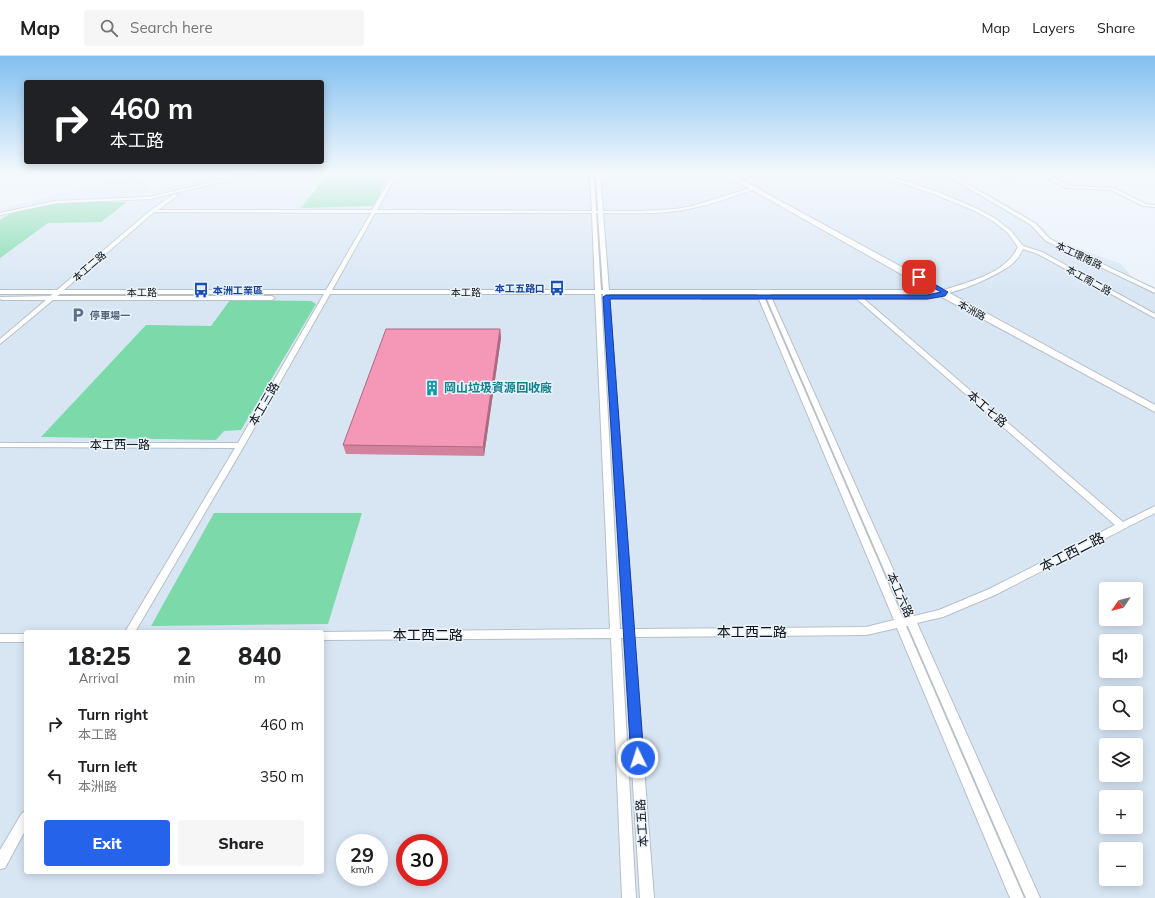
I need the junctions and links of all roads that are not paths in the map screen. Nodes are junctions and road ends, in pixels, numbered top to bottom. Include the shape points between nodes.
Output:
1 (150, 213) edge
2 (372, 213) edge
3 (598, 213) edge
4 (801, 213) edge
5 (984, 213) edge
6 (1014, 213) edge
7 (1021, 247) junction
8 (60, 291) junction
9 (1155, 291) edge
10 (0, 292) edge
11 (942, 292) junction
12 (602, 294) junction
13 (764, 294) junction
14 (856, 294) junction
15 (326, 295) junction
16 (0, 298) edge
17 (52, 298) junction
18 (1155, 316) edge
19 (0, 342) edge
20 (1155, 403) edge
21 (1155, 409) edge
22 (0, 445) edge
23 (240, 446) junction
24 (1155, 510) edge
25 (1122, 526) junction
26 (912, 620) junction
27 (900, 622) junction
28 (131, 630) edge
29 (616, 633) junction
30 (629, 633) junction
31 (324, 636) edge
32 (0, 638) edge
33 (24, 638) edge
34 (24, 821) edge
35 (0, 864) edge
36 (629, 898) edge
37 (647, 898) edge
38 (1017, 898) edge
39 (1034, 898) edge

1 - 8 street, 本工二路
2 - 15 street, 本工三路
3 - 12 street, 本工五路
4 - 11 main road, 本洲路
5 - 7 street via 1011,232
6 - 9 street, 本工環南路 via 1032,224 1048,240
7 - 11 street, 本工路 via 1020,253 1009,265 989,276
7 - 18 street, 本工南二路 via 1040,253
8 - 10 street, 本工路
8 - 15 street, 本工路
8 - 17 street, 本工二路
11 - 14 street, 本工路 via 927,297
11 - 20 main road, 本洲路
11 - 21 main road, 本洲路
12 - 13 street, 本工路
12 - 15 street, 本工路
12 - 29 street, 本工五路
12 - 30 street, 本工五路
13 - 14 street, 本工路
13 - 26 street, 本工六路
13 - 27 street, 本工六路
14 - 25 street, 本工七路
15 - 17 street, 本工路
15 - 23 street, 本工三路
16 - 17 street, 本工路
17 - 19 street, 本工二路
22 - 23 street, 本工西一路
23 - 28 street, 本工三路
24 - 25 street, 本工西二路
25 - 26 street, 本工西二路 via 992,592 940,614
26 - 27 street, 本工西二路
26 - 39 street, 本工六路
27 - 30 street, 本工西二路 via 866,630
27 - 38 street, 本工六路
29 - 30 street, 本工西二路
29 - 31 street, 本工西二路
29 - 36 street, 本工五路
30 - 37 street, 本工五路
32 - 33 street
34 - 35 street

